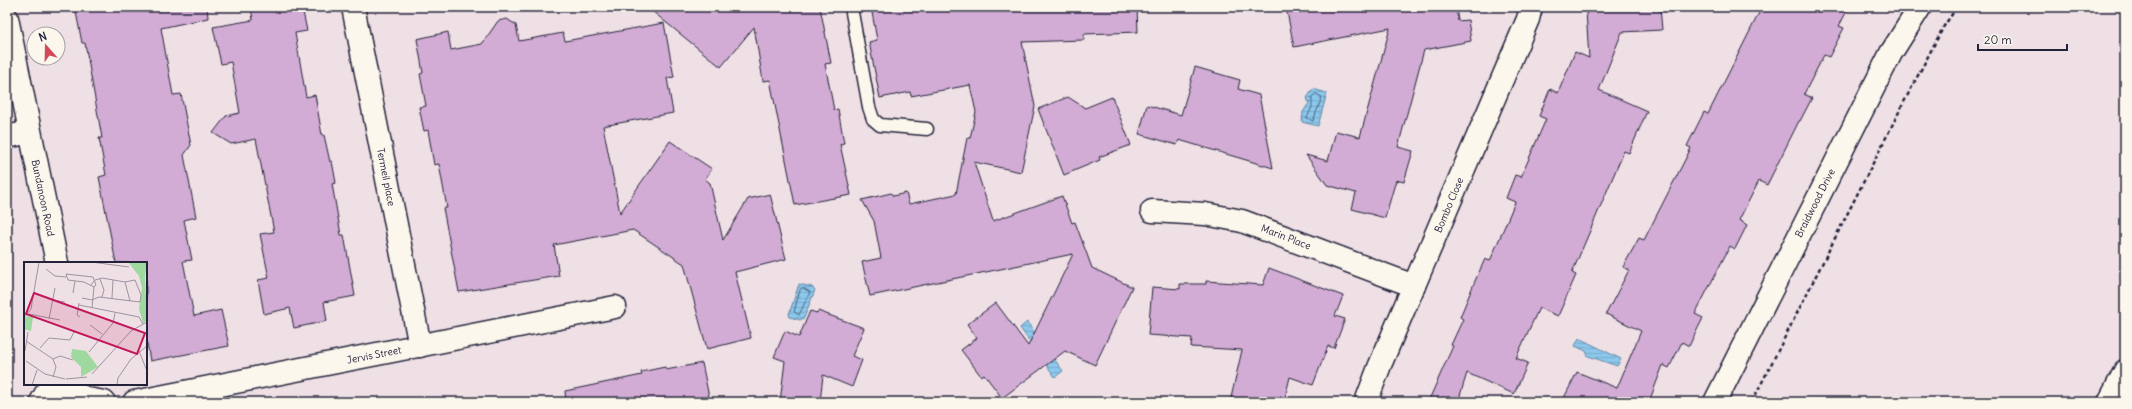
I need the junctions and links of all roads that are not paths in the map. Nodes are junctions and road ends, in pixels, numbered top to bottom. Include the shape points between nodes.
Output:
1 (353, 7) edge
2 (851, 7) edge
3 (1531, 7) edge
4 (1920, 7) edge
5 (7, 18) edge
6 (927, 129) dead end
7 (29, 132) junction
8 (7, 137) edge
9 (1152, 211) dead end
10 (57, 262) edge
11 (1414, 286) junction
12 (615, 307) dead end
13 (420, 346) junction
14 (2125, 370) edge
15 (50, 385) edge
16 (53, 385) edge
17 (41, 402) edge
18 (104, 402) edge
19 (134, 402) edge
20 (1366, 402) edge
21 (1715, 402) edge
22 (2109, 402) edge

1 - 13 street, Termeil place
2 - 6 lane via 873,119 880,125
3 - 11 street, Bombo Close
4 - 21 street, Braidwood Drive via 1891,53
5 - 7 street, Bundanoon Road
7 - 8 street
7 - 10 street, Bundanoon Road
9 - 11 street, Marin Place via 1205,214 1242,221
11 - 20 street, Bombo Close
12 - 13 street, Jervis Street
13 - 19 street, Jervis Street
14 - 22 street
15 - 17 street
16 - 18 street via 88,399

